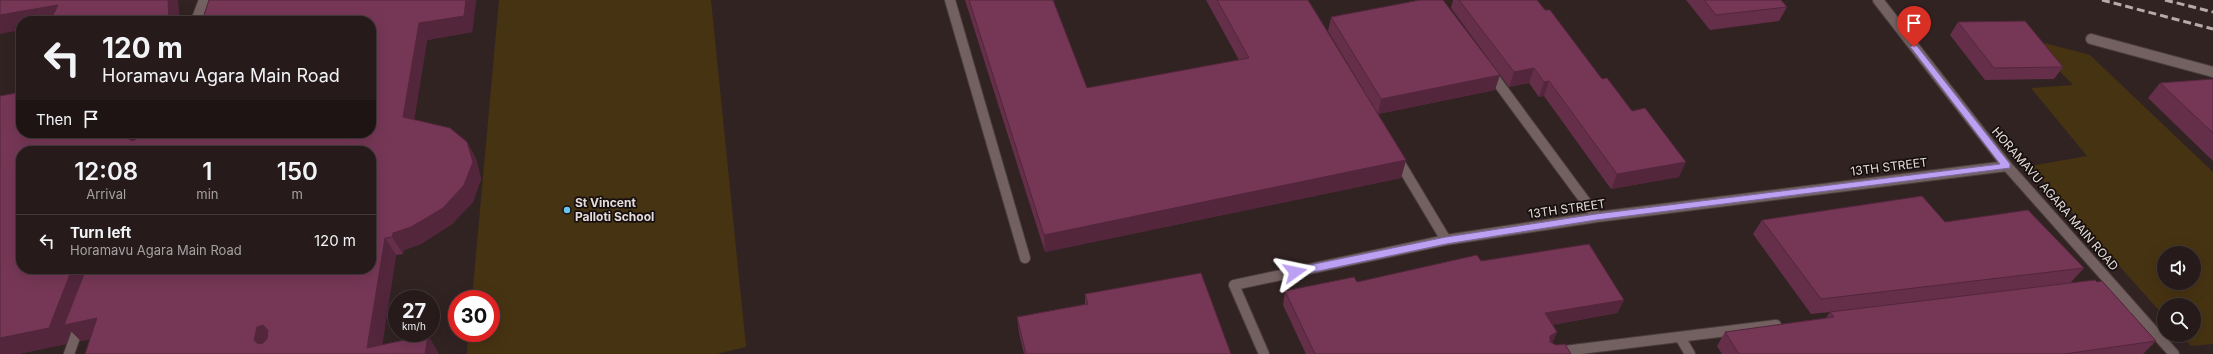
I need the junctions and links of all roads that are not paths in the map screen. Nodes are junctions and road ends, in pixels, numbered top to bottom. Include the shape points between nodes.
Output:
1 (204, 0) edge
2 (950, 0) edge
3 (1878, 0) edge
4 (198, 16) edge
5 (2092, 39) dead end
6 (1484, 64) edge
7 (2213, 72) edge
8 (1392, 149) edge
9 (2007, 166) junction
10 (1596, 217) junction
11 (1446, 240) junction
12 (1025, 258) dead end
13 (2112, 284) junction
14 (2096, 286) edge
15 (85, 312) edge
16 (1790, 323) edge
17 (1680, 337) junction
18 (1550, 352) edge
19 (69, 354) edge
20 (1264, 354) edge
21 (1690, 354) edge
22 (2174, 354) edge

1 - 4 street
2 - 12 street
3 - 9 street, HORAMAVU AGARA MAIN ROAD
5 - 7 street
6 - 10 street
8 - 11 street
9 - 10 street, 13TH STREET
9 - 13 street, HORAMAVU AGARA MAIN ROAD
10 - 11 street, 13TH STREET
11 - 20 street, 13TH STREET via 1234,285
13 - 14 street
13 - 22 street, HORAMAVU AGARA MAIN ROAD
15 - 19 street
16 - 17 street
17 - 18 street
17 - 21 street

